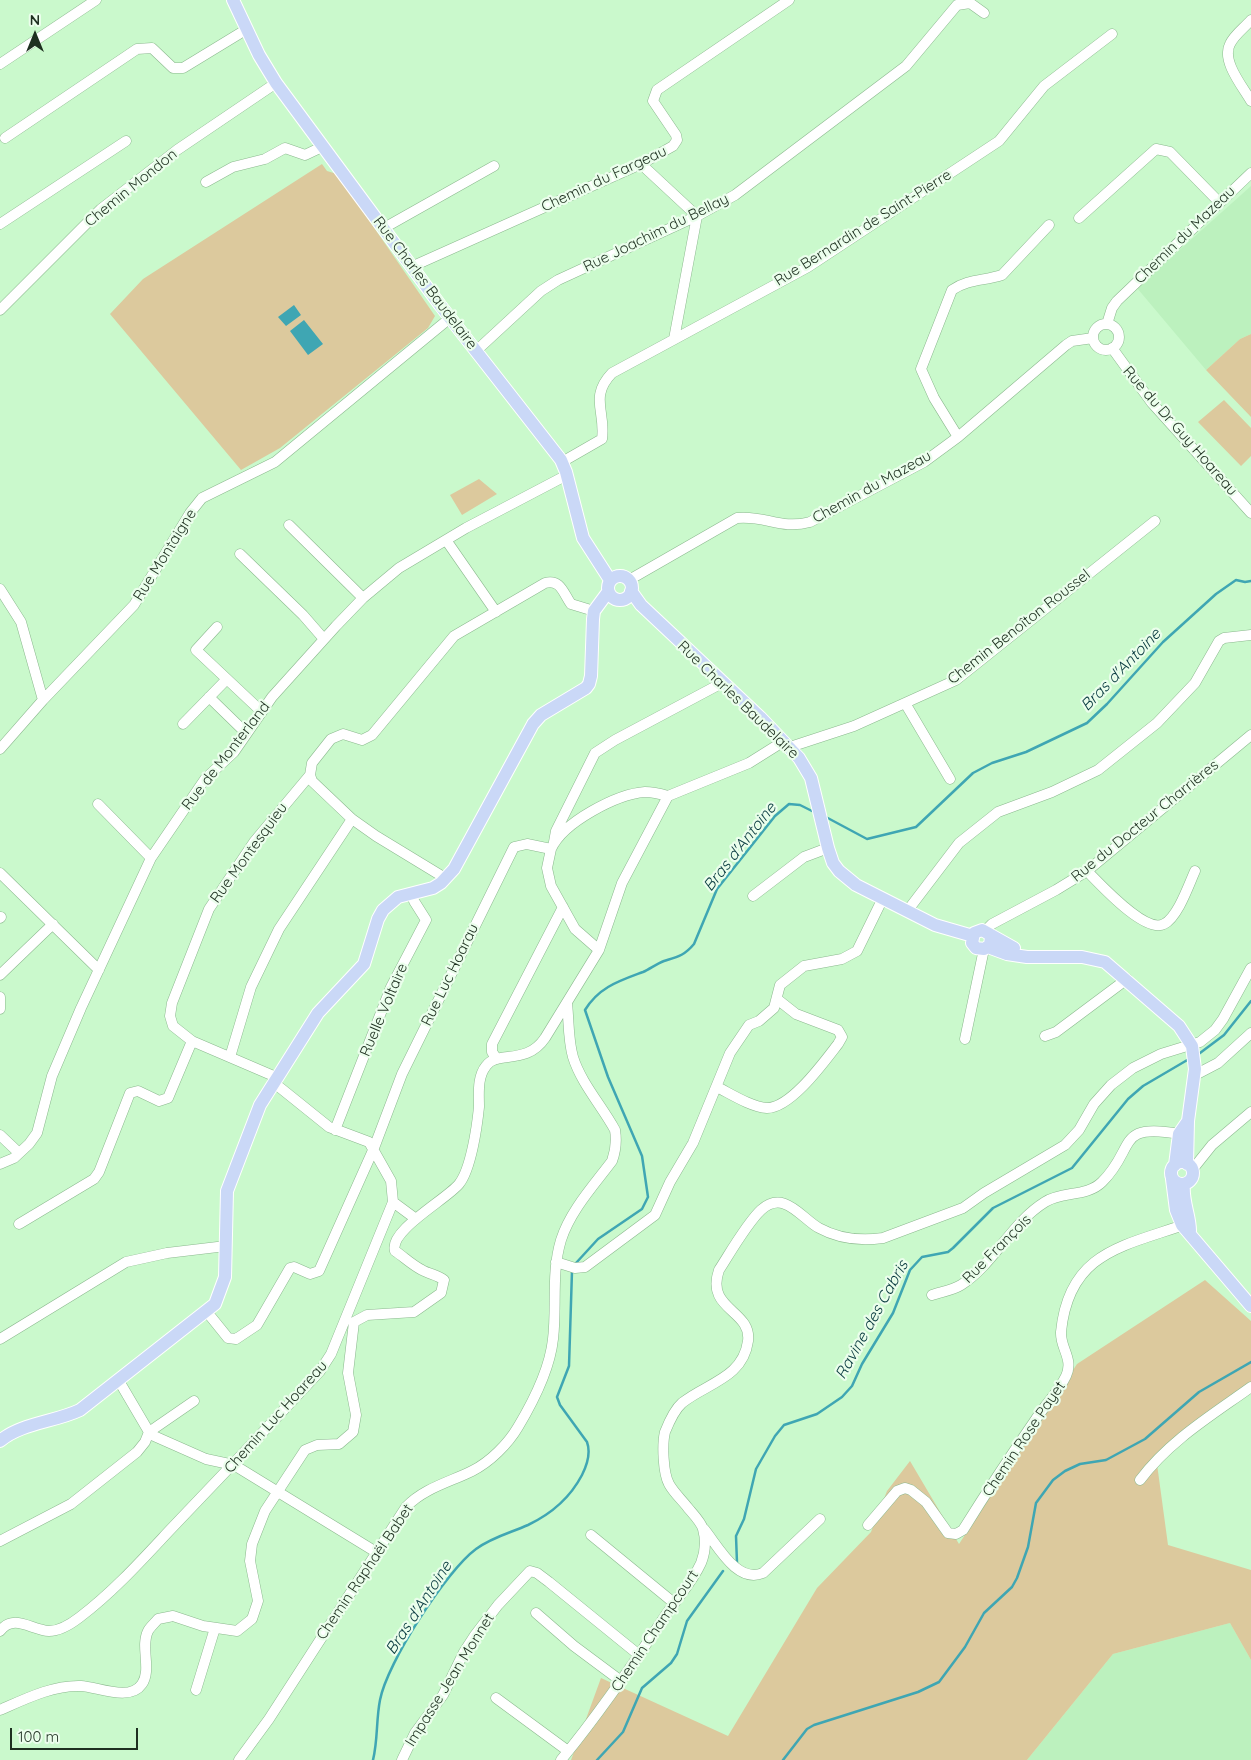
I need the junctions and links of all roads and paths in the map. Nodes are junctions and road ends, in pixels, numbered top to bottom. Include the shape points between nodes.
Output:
1 (96, 0) edge
2 (233, 0) edge
3 (789, 0) edge
4 (984, 13) dead end
5 (1251, 20) edge
6 (246, 29) junction
7 (1112, 34) dead end
8 (1, 62) edge
9 (276, 83) junction
10 (1251, 101) edge
11 (5, 138) dead end
12 (126, 141) dead end
13 (324, 146) junction
14 (641, 164) junction
15 (494, 166) dead end
16 (1251, 173) edge
17 (206, 182) dead end
18 (1219, 202) junction
19 (697, 216) junction
20 (1079, 218) dead end
21 (0, 224) edge
22 (1049, 225) dead end
23 (384, 228) junction
24 (411, 267) junction
25 (0, 310) edge
26 (450, 318) junction
27 (1108, 324) junction
28 (1093, 338) junction
29 (674, 339) junction
30 (1112, 348) junction
31 (476, 351) junction
32 (958, 437) junction
33 (562, 462) junction
34 (567, 475) junction
35 (1251, 513) edge
36 (1155, 521) dead end
37 (289, 525) dead end
38 (446, 540) junction
39 (240, 554) dead end
40 (0, 589) edge
41 (613, 590) junction
42 (363, 598) junction
43 (496, 612) junction
44 (217, 627) dead end
45 (1251, 635) edge
46 (323, 638) junction
47 (226, 680) junction
48 (722, 683) junction
49 (209, 697) junction
50 (43, 700) junction
51 (905, 703) junction
52 (262, 712) junction
53 (183, 724) dead end
54 (246, 733) junction
55 (1251, 735) edge
56 (787, 744) junction
57 (0, 749) edge
58 (310, 775) junction
59 (950, 779) dead end
60 (668, 796) junction
61 (98, 804) dead end
62 (352, 819) junction
63 (553, 846) junction
64 (828, 848) junction
65 (152, 858) junction
66 (1087, 870) junction
67 (1195, 871) dead end
68 (0, 873) edge
69 (445, 878) junction
70 (412, 894) junction
71 (753, 896) dead end
72 (883, 898) junction
73 (563, 906) junction
74 (908, 910) junction
75 (53, 924) junction
76 (972, 940) junction
77 (987, 941) junction
78 (599, 950) junction
79 (1251, 968) edge
80 (99, 970) junction
81 (0, 975) edge
82 (1127, 979) junction
83 (0, 997) edge
84 (777, 999) junction
85 (567, 1003) junction
86 (0, 1009) edge
87 (1251, 1033) edge
88 (1045, 1036) dead end
89 (965, 1039) dead end
90 (192, 1041) junction
91 (1192, 1049) junction
92 (230, 1058) junction
93 (497, 1059) junction
94 (1195, 1072) junction
95 (274, 1079) junction
96 (717, 1087) junction
97 (1251, 1112) edge
98 (1188, 1121) junction
99 (335, 1130) junction
100 (1179, 1134) junction
101 (0, 1135) edge
102 (374, 1148) junction
103 (19, 1154) junction
104 (0, 1164) edge
105 (1184, 1166) junction
106 (1178, 1181) junction
107 (393, 1202) junction
108 (416, 1219) junction
109 (19, 1224) dead end
110 (1187, 1226) junction
111 (226, 1246) junction
112 (556, 1262) junction
113 (932, 1295) dead end
114 (1251, 1306) edge
115 (207, 1312) junction
116 (0, 1339) edge
117 (119, 1381) junction
118 (1251, 1387) edge
119 (194, 1401) dead end
120 (149, 1432) junction
121 (0, 1441) edge
122 (234, 1465) junction
123 (1140, 1480) dead end
124 (278, 1490) junction
125 (820, 1519) dead end
126 (868, 1525) dead end
127 (703, 1528) junction
128 (591, 1535) dead end
129 (0, 1541) edge
130 (376, 1552) junction
131 (674, 1603) junction
132 (536, 1613) dead end
133 (215, 1628) junction
134 (0, 1631) edge
135 (639, 1655) junction
136 (621, 1681) junction
137 (196, 1690) dead end
138 (496, 1698) dead end
139 (0, 1710) edge
140 (568, 1751) junction
141 (239, 1760) edge
142 (402, 1760) edge
143 (561, 1760) edge

1 - 8 street
2 - 6 main road, Rue Charles Baudelaire
3 - 14 street, Chemin du Fargeau via 657,90 655,105 677,140 673,146
4 - 19 street, Rue Joachim du Bellay via 970,3 958,5 906,66 864,100 735,195
5 - 10 street via 1231,42 1228,52 1229,61
6 - 9 main road, Rue Charles Baudelaire
6 - 11 street via 183,68 173,68 152,48 137,49
7 - 29 street, Rue Bernardin de Saint-Pierre via 1044,86 999,141 808,266
9 - 13 main road, Rue Charles Baudelaire
9 - 25 street, Chemin Mondon via 176,150 108,203
12 - 21 street
13 - 17 street via 305,155 285,148 265,159 233,167
13 - 23 main road, Rue Charles Baudelaire
14 - 19 street
14 - 24 street, Chemin du Fargeau
15 - 23 street
16 - 18 street, Chemin du Mazeau
18 - 20 street via 1170,152 1156,149
18 - 27 street, Chemin du Mazeau via 1117,301
19 - 29 street
19 - 31 street, Rue Joachim du Bellay via 558,280 541,291
22 - 32 street via 1002,275 970,280 952,290 921,369
23 - 24 main road, Rue Charles Baudelaire
24 - 26 main road, Rue Charles Baudelaire
26 - 31 main road, Rue Charles Baudelaire
26 - 50 street, Rue Montaigne via 275,462 202,498 134,605
27 - 28 street via 1097,328
27 - 30 street via 1118,334 1118,341
28 - 30 street via 1098,347
28 - 32 street, Chemin du Mazeau via 1066,345
29 - 33 street, Rue Bernardin de Saint-Pierre via 612,373 598,397 603,421 602,439
30 - 35 street, Rue du Dr Guy Hoareau via 1152,403
31 - 33 main road, Rue Charles Baudelaire
32 - 41 street, Chemin du Mazeau via 924,462 810,522 790,526 753,517 738,518
33 - 34 main road, Rue Charles Baudelaire
34 - 38 street, Rue de Monterland
34 - 41 main road, Rue Charles Baudelaire via 583,538
36 - 51 street, Chemin Benoîton Roussel via 956,680
37 - 42 street
38 - 42 street, Rue de Monterland via 399,568
38 - 43 street
39 - 46 street
40 - 50 street via 21,622
41 - 43 street, Rue Montesquieu via 571,604 560,585 548,582
41 - 48 main road, Rue Charles Baudelaire via 641,605
41 - 69 main road via 589,684 541,715 533,724 454,869
42 - 46 street, Rue de Monterland
43 - 58 street, Rue Montesquieu via 454,636 372,735 362,740 343,734 330,739 312,763
44 - 47 street via 196,650
45 - 74 street via 1219,641 1195,683 1157,723 1098,770 1052,792 1002,810 962,840
46 - 52 street, Rue de Monterland
47 - 49 street
47 - 52 street
48 - 56 main road, Rue Charles Baudelaire
48 - 63 street via 595,753 556,831
49 - 53 street
49 - 54 street
50 - 57 street, Rue Montaigne
51 - 56 street, Chemin Benoîton Roussel via 854,726
51 - 59 street
52 - 54 street, Rue de Monterland
54 - 65 street, Rue de Monterland via 234,752 205,779
55 - 66 street, Rue du Docteur Charrières
56 - 60 street
56 - 64 main road, Rue Charles Baudelaire via 811,778
58 - 62 street via 316,787
58 - 90 street, Rue Montesquieu via 233,870 202,924 170,1010 173,1026
60 - 63 street via 645,792 615,801 593,811 560,835
60 - 78 street via 625,876
61 - 65 street
62 - 69 street
62 - 92 street via 279,930 251,987
63 - 73 street via 547,874
63 - 102 street, Rue Luc Hoarau via 521,844 514,846 509,853 406,1066
64 - 71 street via 804,857
64 - 72 main road, Rue Charles Baudelaire via 833,863 848,879
65 - 80 street, Rue de Monterland
66 - 67 street via 1118,903 1149,922 1161,925 1166,924 1181,903
66 - 77 street, Rue du Docteur Charrières via 992,924
68 - 75 street
69 - 70 main road via 433,888
70 - 95 main road via 398,897 383,910 359,971 318,1013
70 - 99 street, Ruelle Voltaire via 426,920 391,987
72 - 74 main road, Rue Charles Baudelaire
72 - 84 street via 857,951 842,959 804,966 780,985
73 - 78 street via 575,929
73 - 93 street via 492,1044 492,1052
74 - 76 main road, Rue Charles Baudelaire
75 - 80 street
75 - 81 street
76 - 77 main road, Rue Charles Baudelaire via 976,948
76 - 77 main road via 977,932
77 - 82 main road, Rue Charles Baudelaire via 1036,956 1098,960
77 - 89 street
78 - 85 street
79 - 91 street via 1215,1030
80 - 103 street, Rue de Monterland via 52,1076 37,1133
82 - 88 street via 1056,1032
82 - 91 main road, Rue Charles Baudelaire via 1179,1026
83 - 86 street
84 - 96 street via 769,1013 749,1025 740,1036
84 - 96 street via 796,1014 838,1030 842,1037 838,1044 802,1087 778,1105 760,1106
85 - 93 street via 540,1046 523,1056
85 - 112 street, Chemin Raphaël Babet via 573,1057 615,1130 617,1140 612,1161 571,1218 561,1239
87 - 94 street via 1218,1063
90 - 92 street, Rue Montesquieu
90 - 109 street via 168,1098 159,1101 138,1092 130,1093 94,1179
91 - 94 main road
91 - 127 street via 1161,1054 1134,1068 1111,1085 1065,1145 963,1208 883,1238 871,1240 837,1235 819,1228 784,1203 775,1202 760,1211 719,1270 716,1280 722,1303 748,1331 741,1362 728,1376 682,1404 671,1418 663,1446 668,1483
92 - 95 street, Rue Montesquieu
93 - 108 street via 486,1066 481,1077 475,1133 459,1184
94 - 98 main road
95 - 99 street
95 - 111 main road via 260,1105 227,1191
96 - 112 street via 693,1143 655,1214 585,1267 576,1268
97 - 105 street
98 - 100 main road
98 - 105 main road
99 - 102 street via 364,1139
100 - 105 main road
100 - 113 street, Rue François via 1155,1129 1138,1134 1101,1183 1088,1191 1065,1194 1045,1202 1018,1225 974,1275 959,1286
101 - 103 street
102 - 107 street via 391,1181
102 - 115 street, Rue Luc Hoarau via 319,1272 310,1274 294,1267 287,1270 263,1318 236,1339 228,1338
103 - 104 street
105 - 106 main road via 1171,1172
105 - 106 main road via 1192,1177
106 - 110 main road via 1176,1210
107 - 108 street
107 - 122 street, Chemin Luc Hoareau via 326,1363
108 - 124 street via 396,1238 395,1251 422,1270 441,1277 444,1284 441,1293 414,1312 367,1314 354,1322 348,1373 356,1415 354,1432 339,1444 305,1450
110 - 114 main road via 1198,1245
110 - 126 street, Chemin Rose Payet via 1113,1249 1089,1266 1080,1277 1069,1299 1061,1333 1069,1360 1066,1377 963,1530 948,1534 926,1502 905,1488 897,1491
111 - 115 main road via 225,1277 215,1304
111 - 116 street via 126,1262
112 - 130 street, Chemin Raphaël Babet via 553,1340 544,1373 518,1427 501,1449 474,1470 415,1498
115 - 117 main road
117 - 120 street
117 - 121 main road via 80,1410 13,1433
118 - 123 street via 1191,1430 1154,1462
119 - 120 street
120 - 122 street via 206,1459
120 - 129 street via 137,1452 70,1504
122 - 124 street
122 - 134 street, Chemin Luc Hoareau via 110,1592 79,1618 57,1630 42,1630 14,1622
124 - 130 street
124 - 133 street via 265,1511 252,1544 250,1561 258,1601 252,1619 237,1630
125 - 127 street via 763,1573 751,1576 740,1572
127 - 131 street, Chemin Champcourt via 704,1553 700,1564
128 - 131 street
130 - 141 street, Chemin Raphaël Babet
131 - 135 street, Chemin Champcourt
132 - 136 street
133 - 137 street
133 - 139 street via 173,1616 158,1619 148,1632 146,1673 138,1690 126,1693 80,1686 60,1687
135 - 136 street, Chemin Champcourt
135 - 142 street, Impasse Jean Monnet via 549,1582 530,1571 475,1635
136 - 140 street, Chemin Champcourt
138 - 140 street
140 - 143 street, Chemin Champcourt

